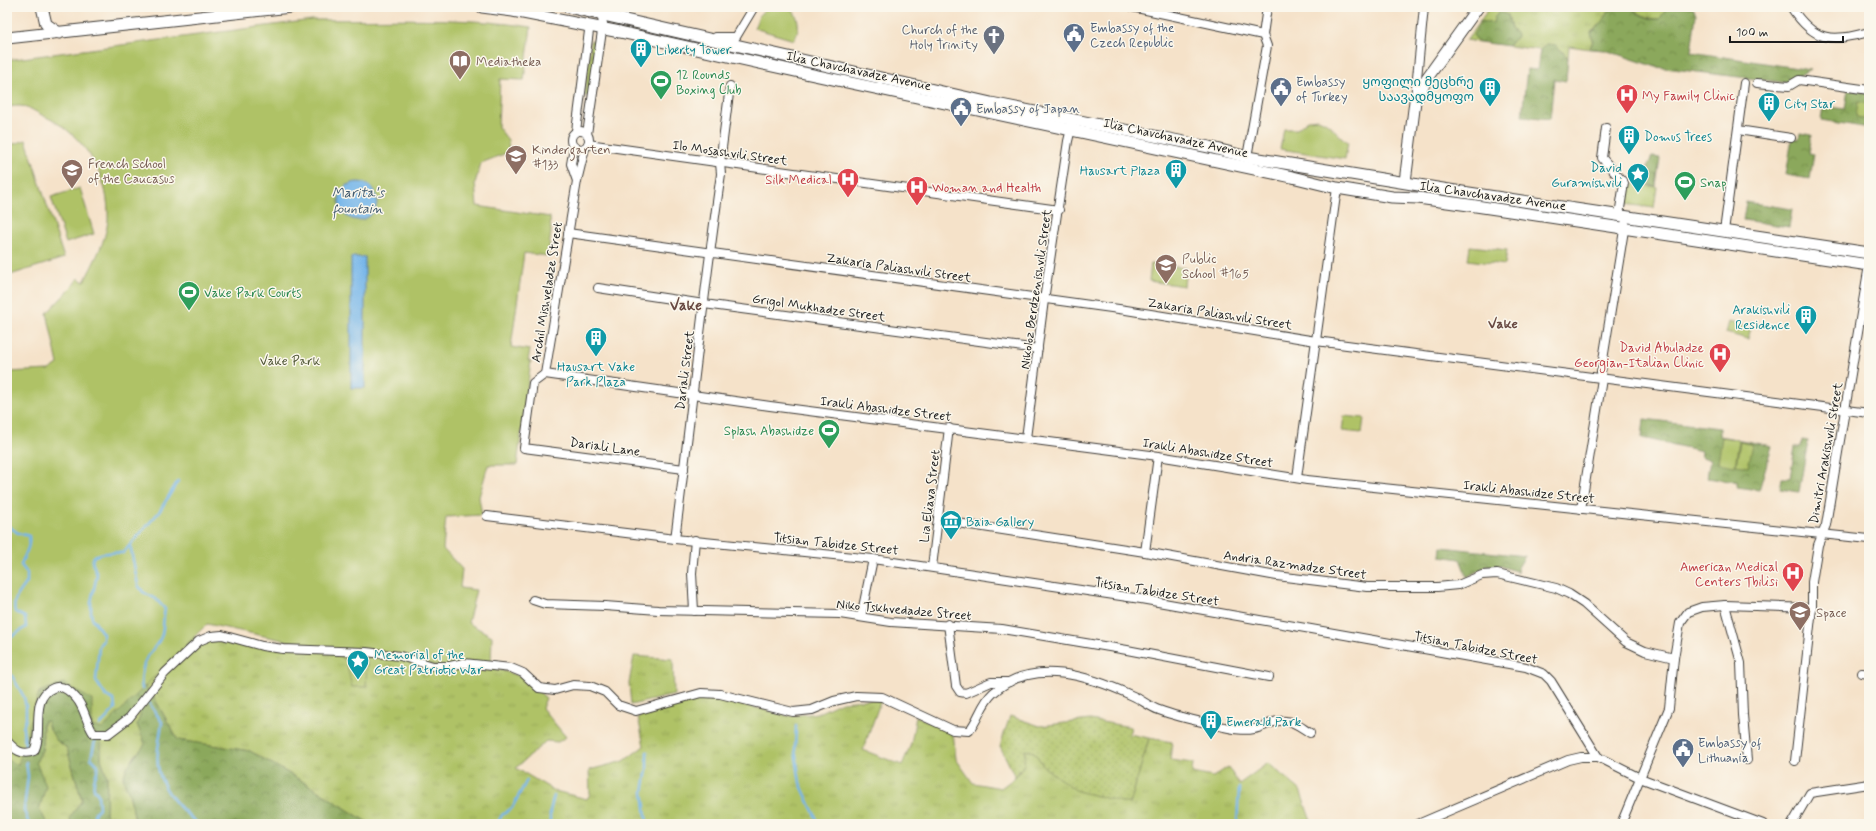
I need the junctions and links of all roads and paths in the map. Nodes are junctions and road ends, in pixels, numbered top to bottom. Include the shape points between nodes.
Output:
1 (291, 7) edge
2 (482, 7) edge
3 (568, 7) edge
4 (754, 7) edge
5 (1132, 7) edge
6 (1266, 7) edge
7 (1424, 7) edge
8 (1478, 7) edge
9 (1791, 7) edge
10 (42, 12) edge
11 (597, 13) junction
12 (587, 25) junction
13 (603, 28) junction
14 (1869, 32) edge
15 (59, 33) junction
16 (739, 33) junction
17 (1263, 35) junction
18 (21, 37) junction
19 (7, 38) edge
20 (712, 39) junction
21 (747, 47) junction
22 (1744, 83) dead end
23 (1758, 83) dead end
24 (730, 86) dead end
25 (1869, 90) edge
26 (1415, 101) junction
27 (1072, 124) junction
28 (1606, 128) dead end
29 (1738, 130) junction
30 (576, 131) junction
31 (587, 134) junction
32 (1791, 138) dead end
33 (574, 146) junction
34 (586, 146) junction
35 (1247, 157) junction
36 (720, 163) junction
37 (576, 181) junction
38 (1404, 182) junction
39 (1337, 190) junction
40 (1059, 210) junction
41 (1623, 220) junction
42 (1724, 231) junction
43 (568, 233) junction
44 (710, 252) junction
45 (1869, 253) edge
46 (1869, 265) edge
47 (598, 288) dead end
48 (1044, 300) junction
49 (704, 304) junction
50 (1316, 341) junction
51 (1038, 349) junction
52 (544, 374) junction
53 (1602, 379) junction
54 (694, 395) junction
55 (1845, 409) junction
56 (1869, 413) edge
57 (949, 428) junction
58 (1026, 438) junction
59 (524, 448) joint
60 (1158, 456) junction
61 (684, 469) junction
62 (1297, 478) junction
63 (1581, 509) junction
64 (487, 516) dead end
65 (938, 520) junction
66 (1823, 534) junction
67 (675, 539) junction
68 (1869, 539) edge
69 (695, 540) junction
70 (1145, 552) junction
71 (873, 559) junction
72 (932, 567) junction
73 (533, 600) dead end
74 (1725, 605) junction
75 (1812, 608) junction
76 (694, 611) junction
77 (861, 617) junction
78 (948, 624) junction
79 (1674, 658) junction
80 (1269, 677) dead end
81 (1009, 682) junction
82 (1310, 733) dead end
83 (7, 741) edge
84 (1598, 757) junction
85 (1747, 760) dead end
86 (1795, 761) dead end
87 (1640, 778) junction
88 (1869, 784) edge
89 (1418, 824) edge
90 (1621, 824) edge
91 (1763, 824) edge
92 (1792, 824) edge

1 - 15 main road
2 - 12 main road, Ilia Chavchavadze Avenue
3 - 11 main road, Ilia Chavchavadze Avenue
4 - 16 street
5 - 17 street
6 - 17 street
7 - 26 street
8 - 26 main road via 1427,78
9 - 14 street via 1810,30 1828,38 1841,39
10 - 15 main road via 48,26
10 - 18 main road via 38,26
11 - 13 street via 604,21
11 - 20 main road, Ilia Chavchavadze Avenue
12 - 13 main road, Ilia Chavchavadze Avenue
12 - 30 street via 589,31
13 - 27 main road, Ilia Chavchavadze Avenue via 844,82
13 - 31 street
15 - 18 main road
16 - 20 street via 733,38 721,36
16 - 21 street via 740,41
17 - 35 street via 1267,46
18 - 19 main road
20 - 21 main road, Ilia Chavchavadze Avenue
21 - 27 main road, Ilia Chavchavadze Avenue
22 - 29 street
23 - 25 street via 1789,86 1799,80
24 - 36 street, Dariali Street
26 - 38 main road
27 - 35 main road, Ilia Chavchavadze Avenue via 1209,147
27 - 39 main road, Ilia Chavchavadze Avenue via 1292,176
27 - 40 street, Nikoloz Berdzenishvili Street
28 - 41 street via 1602,158 1624,183
29 - 32 street
29 - 42 street
30 - 31 street via 582,130
30 - 33 street via 571,138
31 - 34 street via 589,140
33 - 34 street via 579,149
33 - 37 street, Archil Mishveladze Street via 571,164
34 - 36 street, Ilo Mosashvili Street
34 - 37 street, Archil Mishveladze Street
35 - 38 main road, Ilia Chavchavadze Avenue
36 - 40 street, Ilo Mosashvili Street
36 - 44 street, Dariali Street via 721,174
37 - 43 street, Archil Mishveladze Street
38 - 41 main road, Ilia Chavchavadze Avenue
39 - 41 main road, Ilia Chavchavadze Avenue
39 - 50 street
40 - 48 street, Nikoloz Berdzenishvili Street
41 - 42 main road, Ilia Chavchavadze Avenue
41 - 46 main road, Ilia Chavchavadze Avenue
41 - 53 street
42 - 45 main road, Ilia Chavchavadze Avenue
43 - 44 street, Zakaria Paliashvili Street
43 - 52 street, Archil Mishveladze Street
44 - 48 street, Zakaria Paliashvili Street
44 - 49 street, Dariali Street
46 - 55 street, Dimitri Arakishvili Street
47 - 49 street, Grigol Mukhadze Street
48 - 50 street, Zakaria Paliashvili Street via 1126,310
48 - 51 street, Nikoloz Berdzenishvili Street
49 - 51 street, Grigol Mukhadze Street
49 - 54 street, Dariali Street
50 - 53 street, Zakaria Paliashvili Street
50 - 62 street
51 - 58 street, Nikoloz Berdzenishvili Street
52 - 54 street, Irakli Abashidze Street
52 - 59 street, Archil Mishveladze Street via 533,383
53 - 55 street, Zakaria Paliashvili Street
53 - 63 street
54 - 57 street, Irakli Abashidze Street
54 - 61 street, Dariali Street
55 - 56 street, Zakaria Paliashvili Street
55 - 66 street, Dimitri Arakishvili Street
57 - 58 street, Irakli Abashidze Street
57 - 65 street, Lia Eliava Street
58 - 60 street, Irakli Abashidze Street
59 - 61 street, Dariali Lane
60 - 62 street, Irakli Abashidze Street
60 - 70 street
61 - 67 street, Dariali Street
62 - 63 street, Irakli Abashidze Street
63 - 66 street, Irakli Abashidze Street
64 - 67 street, Titsian Tabidze Street
65 - 70 street, Andria Razmadze Street
65 - 72 street, Lia Eliava Street
66 - 68 street, Irakli Abashidze Street
66 - 75 street, Dimitri Arakishvili Street via 1818,545
67 - 69 street, Titsian Tabidze Street
69 - 71 street, Titsian Tabidze Street
69 - 76 street via 692,572
70 - 79 street, Andria Razmadze Street via 1277,576 1367,587 1458,585 1482,575 1497,574 1556,588 1569,594 1584,604 1626,642 1645,651
71 - 72 street, Titsian Tabidze Street
71 - 77 street
72 - 84 street, Titsian Tabidze Street via 1157,602 1526,666 1544,674 1551,681
73 - 76 street, Niko Tskhvedadze Street via 558,605
74 - 75 street
74 - 79 street via 1695,608 1682,618
74 - 85 street via 1741,662
75 - 86 street, Dimitri Arakishvili Street
76 - 77 street, Niko Tskhvedadze Street via 840,614
77 - 78 street, Niko Tskhvedadze Street via 891,622
78 - 80 street, Niko Tskhvedadze Street via 1014,631
78 - 81 street via 956,686 960,692 966,693 991,682
79 - 87 street via 1669,708
81 - 82 street via 1027,675 1052,672 1085,676 1134,696 1158,710 1196,721 1237,730 1255,729 1268,723 1286,720
81 - 83 street via 993,693 982,706 976,722 968,731 953,730 882,697 856,696 812,710 793,712 720,694 701,693 636,711 618,705 605,692 590,686 573,685 549,690 539,688 523,673 511,668 464,663 433,666 400,656 366,652 283,649 222,635 199,641 176,662 129,718 108,734 94,734 78,700 64,688 57,686 49,689 41,700 38,711 38,745 34,752 22,753
84 - 87 street
84 - 89 street via 1581,756 1568,760
87 - 90 street
87 - 91 street
88 - 92 street via 1810,793

